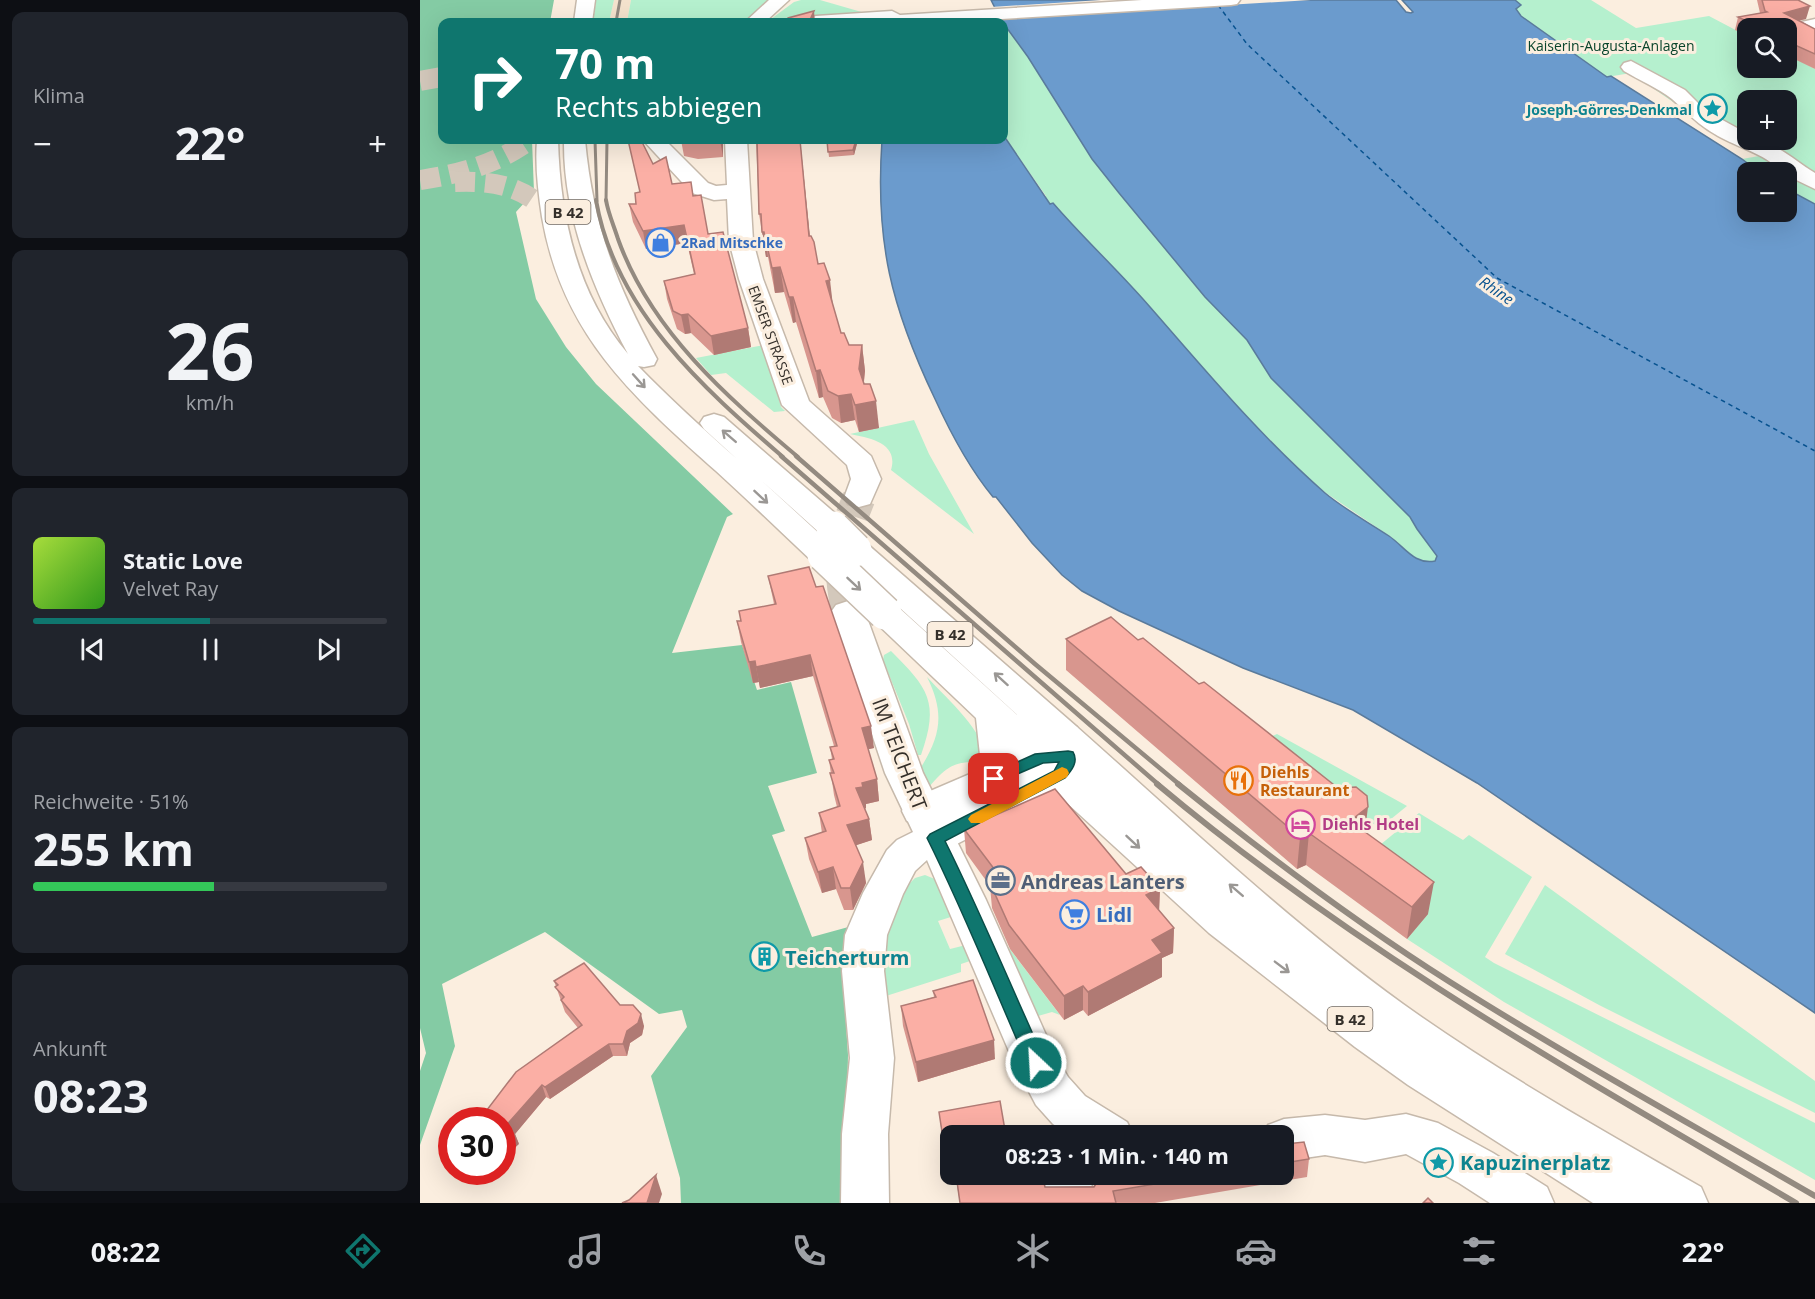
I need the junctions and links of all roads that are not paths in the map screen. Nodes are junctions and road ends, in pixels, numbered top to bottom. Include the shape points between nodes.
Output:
1 (575, 0) edge
2 (586, 0) edge
3 (780, 0) edge
4 (1173, 0) edge
5 (1231, 0) edge
6 (841, 4) dead end
7 (905, 16) junction
8 (947, 16) junction
9 (573, 18) edge
10 (583, 18) edge
11 (759, 18) edge
12 (877, 18) edge
13 (921, 18) edge
14 (1815, 26) edge
15 (1815, 33) edge
16 (1631, 67) dead end
17 (548, 144) edge
18 (560, 144) edge
19 (574, 144) edge
20 (657, 144) edge
21 (735, 144) edge
22 (1815, 182) edge
23 (737, 191) junction
24 (534, 200) tunnel mouth
25 (559, 235) junction
26 (644, 359) junction
27 (859, 498) tunnel mouth
28 (837, 544) junction
29 (848, 612) tunnel mouth
30 (993, 714) junction
31 (1072, 761) junction
32 (994, 779) junction
33 (928, 825) junction
34 (1087, 1125) edge
35 (1294, 1139) edge
36 (1068, 1185) edge
37 (865, 1203) edge
38 (1070, 1203) edge
39 (1530, 1203) edge
40 (1634, 1203) edge
41 (1684, 1203) edge

1 - 9 main road
2 - 10 main road
3 - 11 main road
4 - 8 main road
5 - 8 main road
6 - 7 main road
7 - 8 main road
7 - 12 main road
8 - 13 main road
14 - 15 main road via 1804,27
16 - 22 main road via 1678,94 1699,115 1726,132 1769,152
17 - 25 main road, B 42
18 - 26 main road, B 42 via 570,225 587,283 610,324
19 - 26 main road via 578,186 594,255 612,301
20 - 23 main road via 700,188 714,193
21 - 23 main road, EMSER STRASSE
23 - 27 main road, EMSER STRASSE via 741,241 751,279 796,405 861,462 866,479
24 - 25 main road
25 -> 28 main road, B 42 via 579,301 612,352 647,390
28 -> 26 main road, B 42
28 -> 30 main road, B 42, bridge via 885,613
31 -> 28 main road, B 42
29 - 33 main road, IM TEICHERT via 904,773
30 - 31 main road, B 42
30 - 32 main road via 1000,753
31 - 32 main road
31 - 33 main road
31 -> 40 main road, B 42 via 1223,922 1424,1072
41 -> 31 main road, B 42 via 1496,1089 1388,1017
32 - 33 main road
33 - 34 main road, IM TEICHERT via 966,900 1044,1079
33 - 37 main road via 901,861 866,935 863,971 872,1058
35 - 39 main road via 1325,1135 1365,1141 1406,1134 1422,1138
36 - 38 main road

